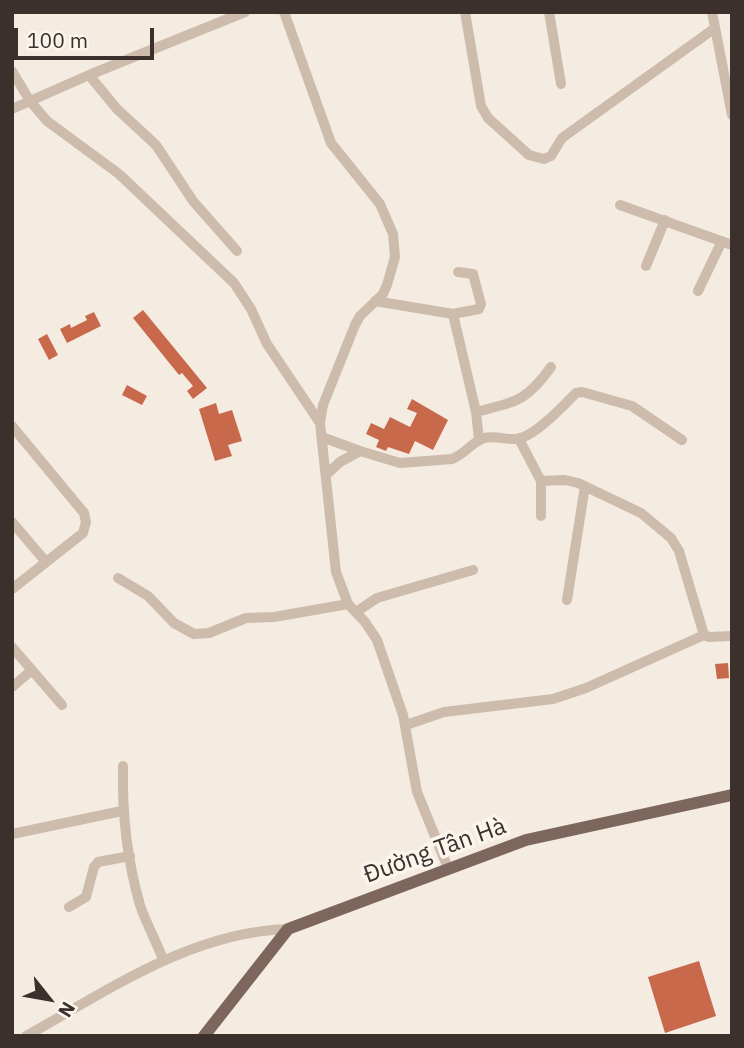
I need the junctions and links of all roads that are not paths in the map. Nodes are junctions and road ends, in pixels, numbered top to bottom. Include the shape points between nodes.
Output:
1 (246, 12) edge
2 (284, 12) edge
3 (465, 12) edge
4 (549, 12) edge
5 (712, 12) edge
6 (715, 28) junction
7 (727, 66) edge
8 (12, 71) edge
9 (89, 75) junction
10 (561, 84) dead end
11 (30, 101) junction
12 (12, 109) edge
13 (732, 115) edge
14 (620, 205) dead end
15 (664, 220) junction
16 (727, 243) edge
17 (237, 251) dead end
18 (646, 266) dead end
19 (458, 272) dead end
20 (698, 291) dead end
21 (375, 301) junction
22 (453, 314) junction
23 (551, 367) dead end
24 (476, 412) junction
25 (320, 423) junction
26 (12, 426) edge
27 (322, 436) junction
28 (519, 439) junction
29 (479, 440) junction
30 (682, 440) dead end
31 (360, 452) junction
32 (326, 475) junction
33 (541, 481) junction
34 (585, 486) junction
35 (541, 516) dead end
36 (12, 522) edge
37 (46, 562) junction
38 (473, 570) dead end
39 (118, 578) dead end
40 (12, 589) edge
41 (567, 600) dead end
42 (352, 608) junction
43 (704, 635) junction
44 (732, 636) edge
45 (12, 647) edge
46 (32, 670) junction
47 (12, 687) edge
48 (62, 705) dead end
49 (406, 725) junction
50 (122, 766) dead end
51 (732, 795) edge
52 (122, 811) junction
53 (12, 834) edge
54 (130, 856) junction
55 (448, 868) junction
56 (69, 907) dead end
57 (288, 929) junction
58 (163, 959) junction
59 (26, 1036) edge
60 (204, 1036) edge

1 - 9 street
2 - 21 street via 331,143 380,204 393,234 395,257 387,285
3 - 6 street via 481,106 488,118 537,158 551,156 562,138
4 - 10 street
5 - 6 street
6 - 7 street
7 - 13 street
8 - 11 street
9 - 11 street
9 - 17 street via 156,145 193,201
11 - 12 street
11 - 25 street via 47,121 119,174 234,283 267,344
14 - 15 street
15 - 16 street
15 - 18 street
16 - 20 street
19 - 22 street via 473,274 481,304 474,311
21 - 22 street
21 - 25 street via 355,325
22 - 24 street
23 - 24 street via 518,400
24 - 29 street
25 - 27 street
26 - 37 street via 84,513 83,533
27 - 31 street
27 - 32 street
28 - 29 street
28 - 30 street via 582,392 632,406
28 - 33 street
29 - 31 street via 452,459 400,463
31 - 32 street
32 - 42 street via 336,572
33 - 34 street via 565,480
33 - 35 street
34 - 41 street
34 - 43 street via 641,513 676,543
36 - 37 street
37 - 40 street
38 - 42 street
39 - 42 street via 194,634 246,618
42 - 49 street via 377,640
43 - 44 street
43 - 49 street via 569,694 444,712
45 - 46 street
46 - 47 street
46 - 48 street
49 - 55 street via 417,792
50 - 52 street
51 - 55 main road, Đường Tân Hà via 526,840
52 - 53 street
52 - 54 street
54 - 56 street via 98,862 86,897
54 - 58 street via 141,906
55 - 57 main road, Đường Tân Hà
57 - 58 street via 232,936
57 - 60 main road
58 - 59 street

